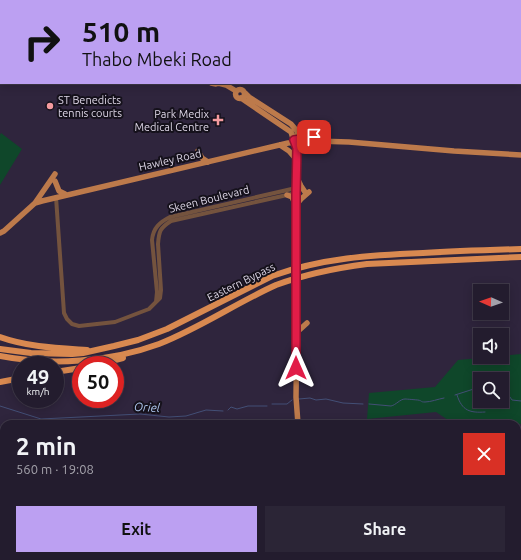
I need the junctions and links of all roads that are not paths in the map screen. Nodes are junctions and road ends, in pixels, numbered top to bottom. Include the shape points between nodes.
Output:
1 (222, 84) edge
2 (230, 84) edge
3 (240, 93) junction
4 (286, 124) junction
5 (297, 131) junction
6 (305, 140) junction
7 (296, 142) junction
8 (280, 145) junction
9 (414, 145) junction
10 (198, 151) dead end
11 (520, 153) edge
12 (296, 160) junction
13 (208, 162) junction
14 (55, 174) dead end
15 (297, 176) junction
16 (55, 181) dead end
17 (296, 190) junction
18 (65, 194) junction
19 (287, 195) junction
20 (56, 197) junction
21 (230, 202) junction
22 (35, 204) junction
23 (233, 207) junction
24 (296, 207) junction
25 (0, 233) edge
26 (521, 249) edge
27 (156, 254) junction
28 (521, 257) edge
29 (306, 323) dead end
30 (296, 333) junction
31 (0, 337) edge
32 (0, 349) edge
33 (143, 349) junction
34 (98, 350) junction
35 (0, 356) edge
36 (124, 357) edge
37 (12, 377) edge
38 (0, 378) edge
39 (12, 379) edge
40 (0, 382) edge
41 (298, 420) edge

1 - 3 main road
2 - 3 main road
3 - 4 main road
4 - 5 main road
4 - 7 main road
5 - 6 main road
5 - 7 main road
6 - 7 main road, Hawley Road
6 - 9 main road
6 - 9 main road via 314,137 350,138
7 - 8 main road, Hawley Road
7 - 12 main road
8 - 12 main road
8 - 13 main road, Hawley Road
9 - 11 main road
10 - 13 main road
12 - 15 main road
13 - 18 main road, Hawley Road
14 - 22 main road
15 - 17 main road
15 - 24 main road via 307,192
16 - 18 main road via 59,191
17 - 19 street, Skeen Boulevard
17 - 21 street, Skeen Boulevard
17 - 24 main road
18 - 20 main road, Hawley Road
19 - 23 street, Skeen Boulevard
19 - 24 main road via 292,197
20 - 22 main road, Hawley Road
20 - 27 street, Skeen Boulevard via 64,313 69,322 83,326 115,322 152,307 156,302 158,282
21 - 23 street
21 - 27 street, Skeen Boulevard via 170,217 160,222 153,236
22 - 25 main road
23 - 27 street, Skeen Boulevard via 171,221 159,232
24 - 30 main road
26 - 34 highway, Eastern Bypass via 385,254 314,263 272,276 167,329 138,340
28 - 33 highway, Eastern Bypass via 367,264 316,273 276,285 185,332
29 - 30 main road
30 - 41 main road
31 - 34 highway via 33,346
32 - 34 highway, Eastern Bypass via 44,354 72,354
33 - 35 highway, Eastern Bypass via 102,358 60,362
33 - 36 highway
37 - 38 highway
39 - 40 highway

